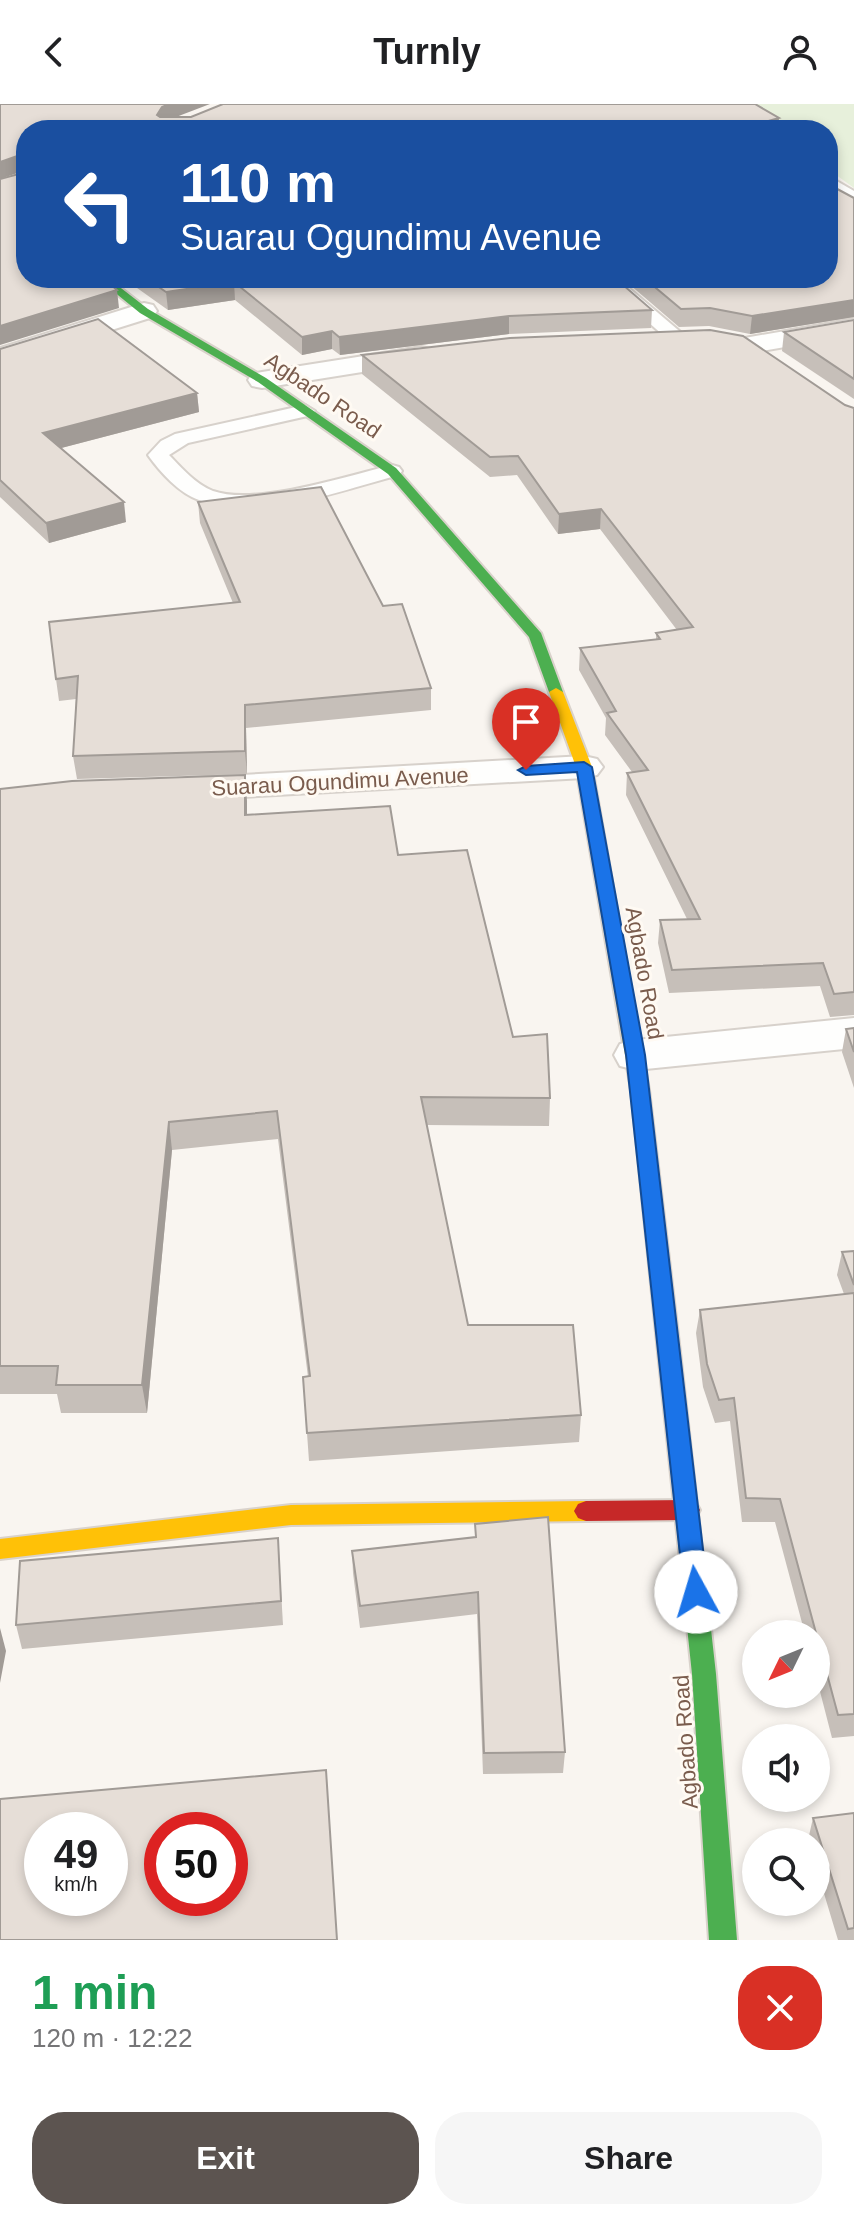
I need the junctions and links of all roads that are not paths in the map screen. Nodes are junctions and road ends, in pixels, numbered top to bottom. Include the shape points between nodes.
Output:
1 (115, 288) edge
2 (619, 288) edge
3 (144, 311) junction
4 (854, 327) edge
5 (678, 339) junction
6 (647, 340) edge
7 (750, 345) junction
8 (450, 352) edge
9 (0, 357) edge
10 (774, 364) edge
11 (262, 380) junction
12 (305, 411) junction
13 (392, 471) junction
14 (584, 767) junction
15 (155, 790) edge
16 (854, 1033) edge
17 (636, 1055) junction
18 (688, 1510) junction
19 (0, 1549) edge
20 (723, 1940) edge

1 - 3 main road, Agbado Road
2 - 5 lane
3 - 9 street
3 - 11 main road, Agbado Road
4 - 7 street
5 - 6 street
5 - 7 street
7 - 10 street
8 - 11 street
11 - 12 main road, Agbado Road
12 - 13 main road, Agbado Road
12 - 13 lane via 182,438 158,455 205,495 231,500 262,500
13 - 14 main road, Agbado Road via 536,636
14 - 15 street, Suarau Ogundimu Avenue
14 - 17 main road, Agbado Road
16 - 17 street
17 - 18 main road, Agbado Road
18 - 19 main road via 291,1515
18 - 20 main road, Agbado Road

